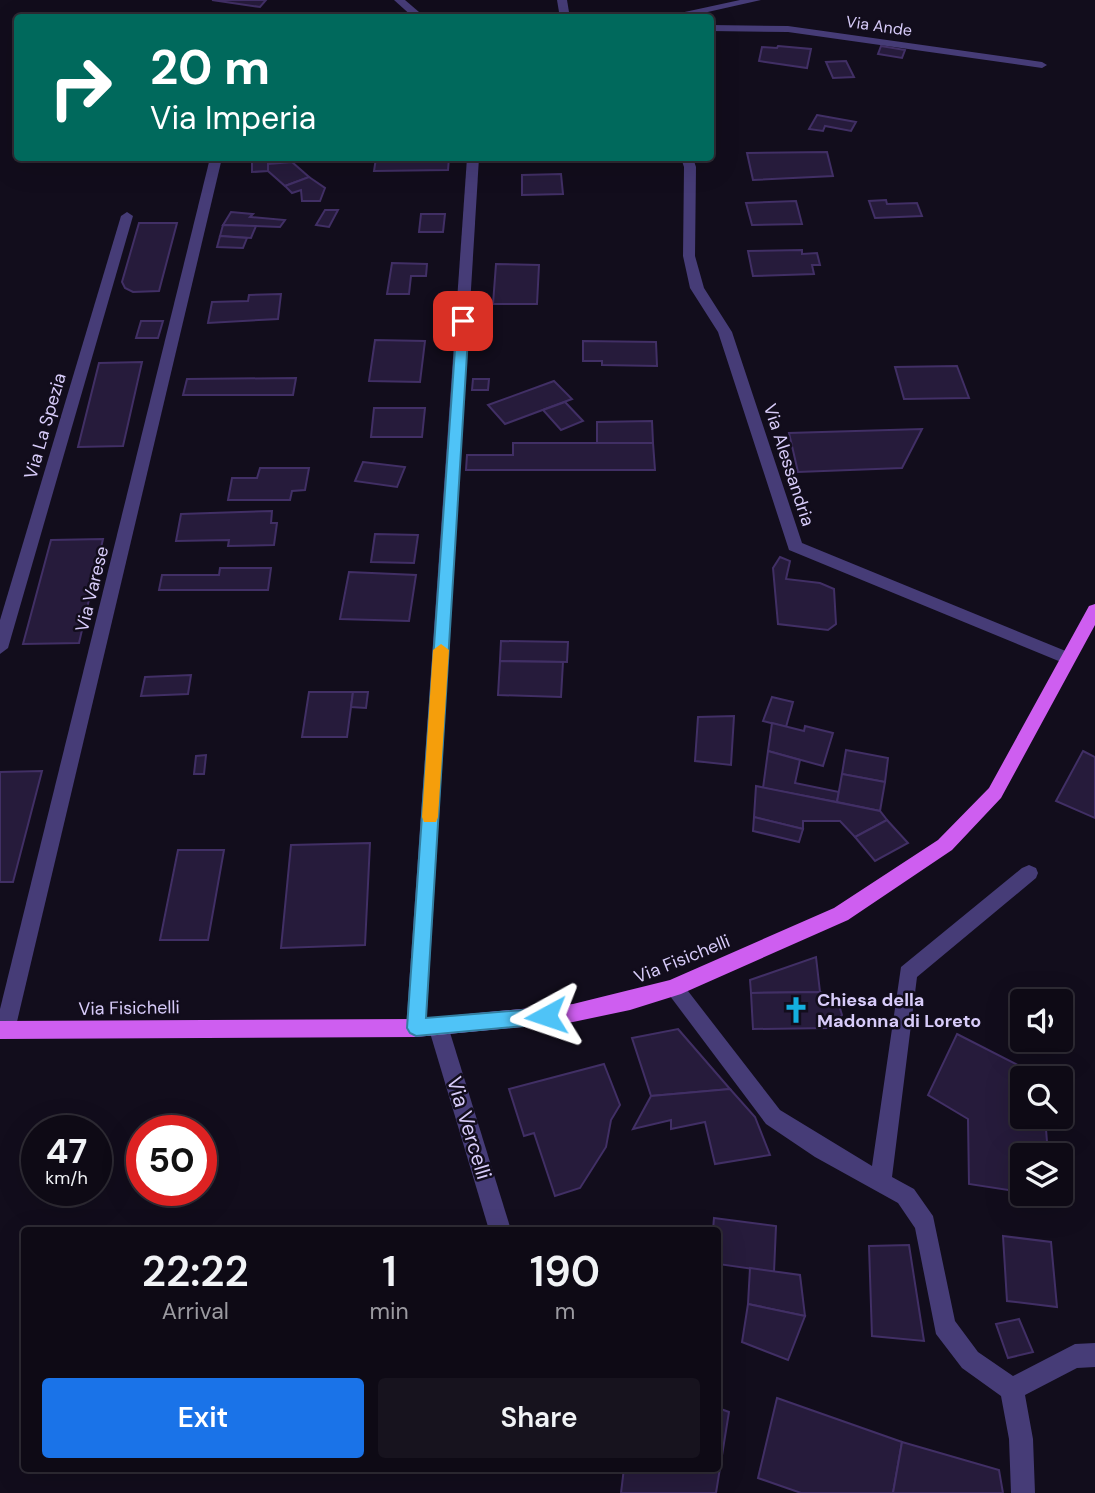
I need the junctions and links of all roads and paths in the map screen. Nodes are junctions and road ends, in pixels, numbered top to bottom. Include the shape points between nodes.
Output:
1 (399, 0) edge
2 (757, 0) edge
3 (416, 14) edge
4 (683, 14) edge
5 (714, 29) edge
6 (1042, 65) dead end
7 (215, 161) edge
8 (474, 161) edge
9 (688, 161) edge
10 (127, 216) dead end
11 (1095, 610) edge
12 (0, 648) edge
13 (1067, 658) junction
14 (1030, 873) dead end
15 (674, 988) junction
16 (438, 1026) junction
17 (416, 1028) junction
18 (3, 1030) edge
19 (881, 1182) junction
20 (499, 1227) edge
21 (1095, 1354) edge
22 (1012, 1390) junction
23 (1023, 1493) edge

1 - 3 street
2 - 4 street
5 - 6 street, Via Ande via 788,29
7 - 18 street, Via Varese
8 - 17 street
9 - 13 street, Via Alessandria via 689,256 697,288 725,332 795,546
10 - 12 street, Via La Spezia
11 - 13 main road, Via Fisichelli
13 - 15 main road, Via Fisichelli via 995,793 945,845 842,914
14 - 19 street via 908,973
15 - 16 main road, Via Fisichelli via 573,1013
15 - 19 street via 773,1117
16 - 17 main road, Via Fisichelli
16 - 20 street, Via Vercelli
17 - 18 main road, Via Fisichelli
19 - 22 street via 906,1196 925,1224 944,1326 970,1360
21 - 22 street via 1075,1356
22 - 23 street via 1021,1439

